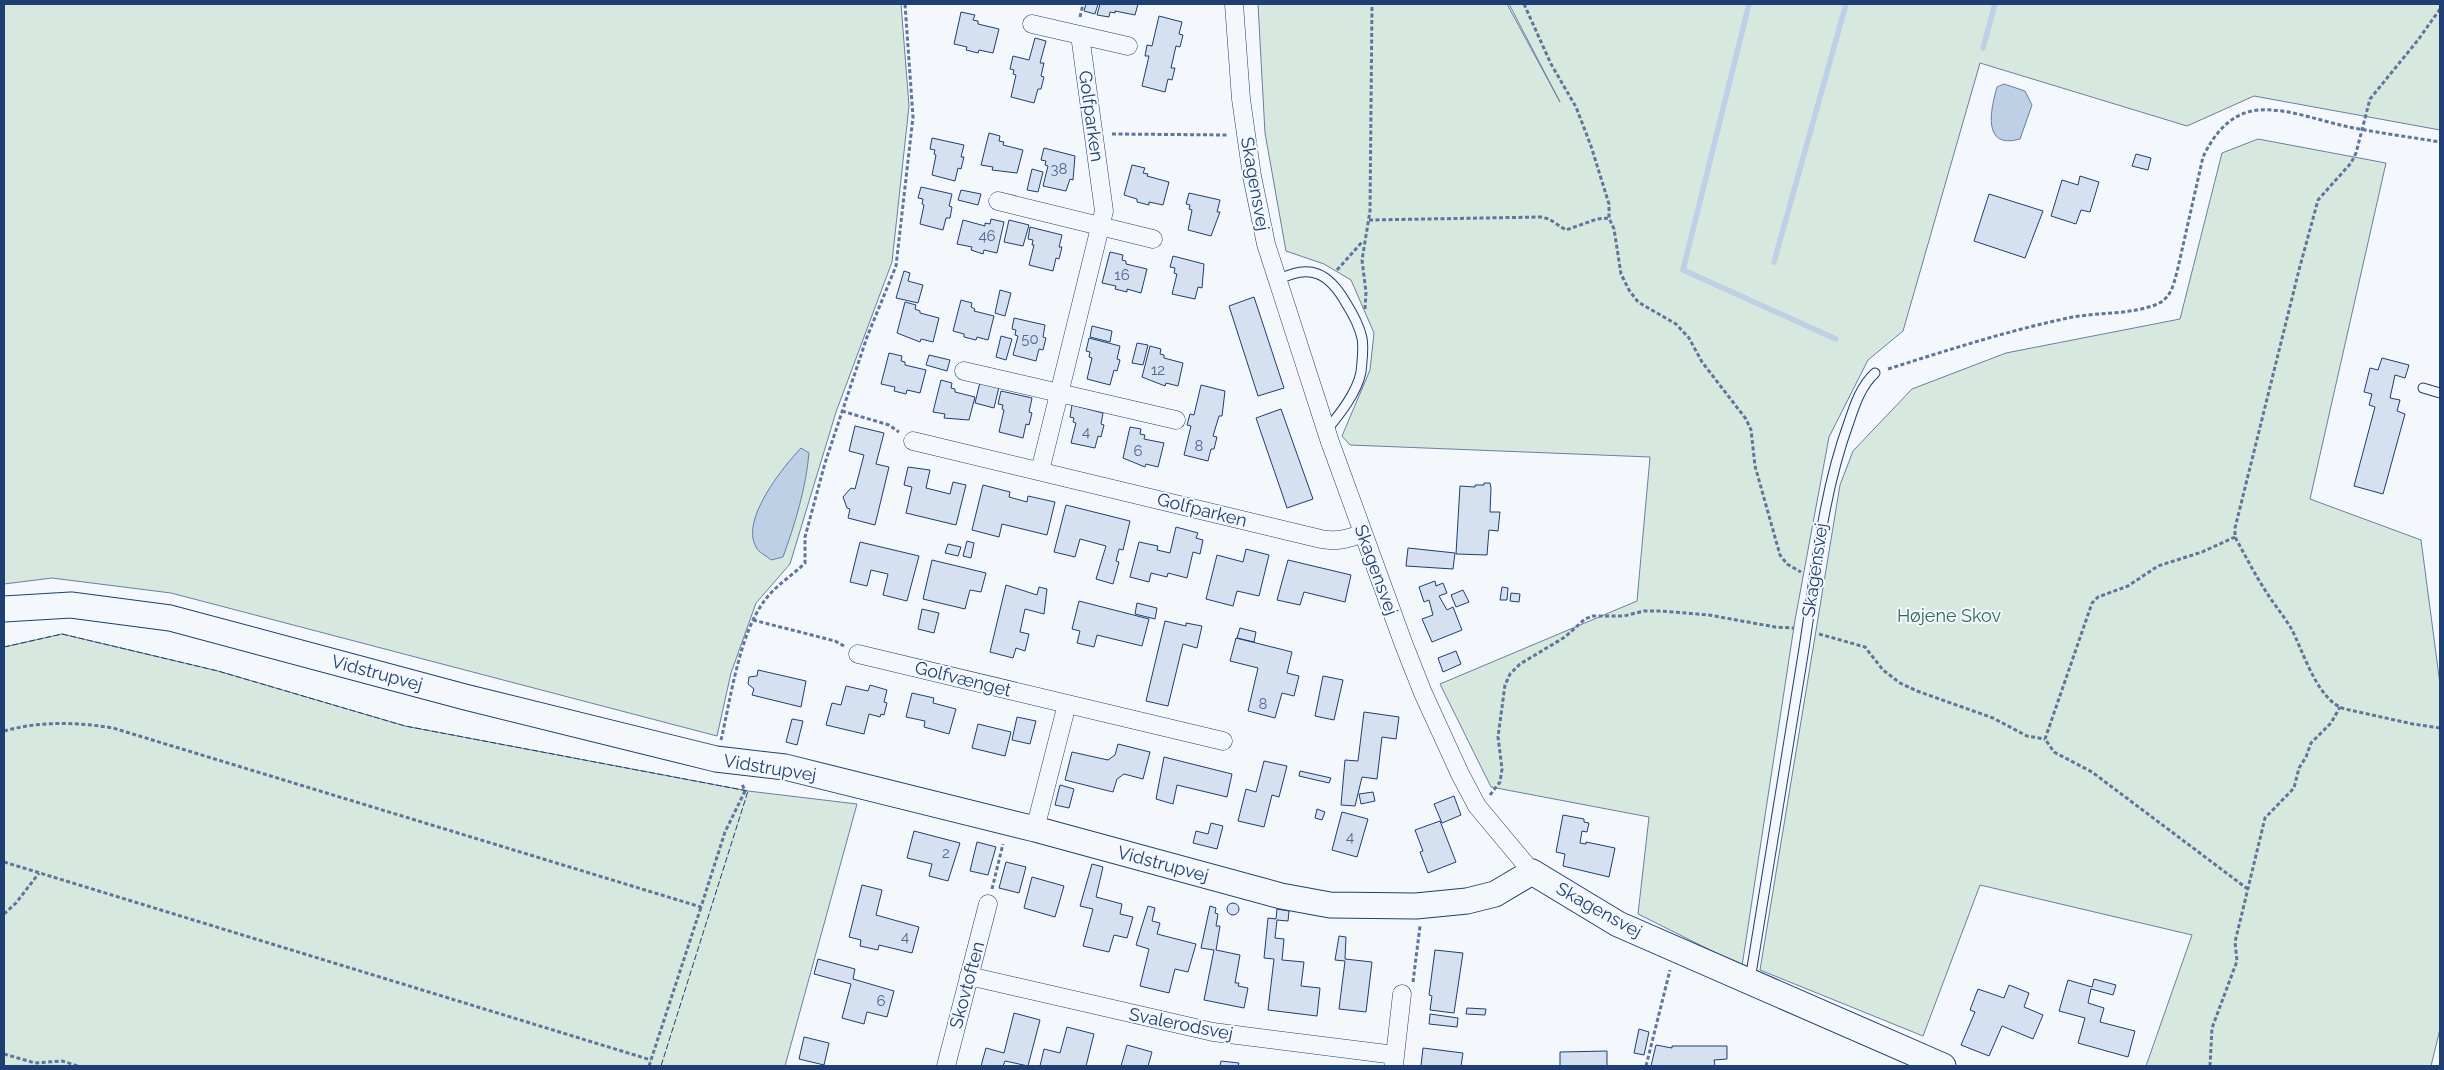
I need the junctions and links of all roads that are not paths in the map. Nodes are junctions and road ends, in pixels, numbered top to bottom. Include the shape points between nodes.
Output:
1 (1234, 4) edge
2 (1032, 24) dead end
3 (1080, 35) junction
4 (1128, 46) dead end
5 (998, 201) dead end
6 (1100, 226) junction
7 (1153, 239) dead end
8 (1278, 280) junction
9 (964, 371) dead end
10 (1875, 373) road end
11 (2423, 388) dead end
12 (1058, 392) junction
13 (2440, 393) edge
14 (1176, 420) dead end
15 (1326, 431) junction
16 (913, 441) road end
17 (1040, 471) junction
18 (1363, 533) junction
19 (4, 608) edge
20 (858, 654) road end
21 (1067, 704) junction
22 (1223, 741) dead end
23 (1035, 829) junction
24 (1532, 872) junction
25 (988, 904) road end
26 (969, 976) junction
27 (1749, 983) junction
28 (1402, 994) road end
29 (1395, 1061) edge
30 (946, 1066) edge
31 (1943, 1066) edge

1 - 8 street, Skagensvej via 1246,136 1266,244
2 - 3 street
3 - 4 street
3 - 6 street, Golfparken via 1104,211
5 - 6 street
6 - 7 street
6 - 12 street, Golfparken
8 - 15 street, Skagensvej
8 - 15 lane via 1301,271 1326,277 1340,292 1358,325 1363,351 1360,375 1353,392
9 - 12 street
10 - 27 lane, Skagensvej via 1862,388 1841,443 1824,508
11 - 13 lane
12 - 14 street
12 - 17 street, Golfparken
15 - 18 street, Skagensvej
16 - 17 street, Golfparken
17 - 18 street, Golfparken via 1327,540 1344,540
18 - 24 street, Skagensvej via 1423,694 1477,806
19 - 23 street, Vidstrupvej via 71,605 170,618 716,760 785,767
20 - 21 street, Golfvænget
21 - 22 street, Golfvænget
21 - 23 street
23 - 24 street, Vidstrupvej via 1281,896 1330,905 1422,906 1467,901 1495,894
24 - 27 street, Skagensvej via 1618,924
25 - 26 street, Skovtoften
26 - 29 street, Svalerodsvej via 1213,1032
26 - 30 street, Skovtoften
27 - 31 street, Skagensvej
28 - 29 street, Svalerodsvej

